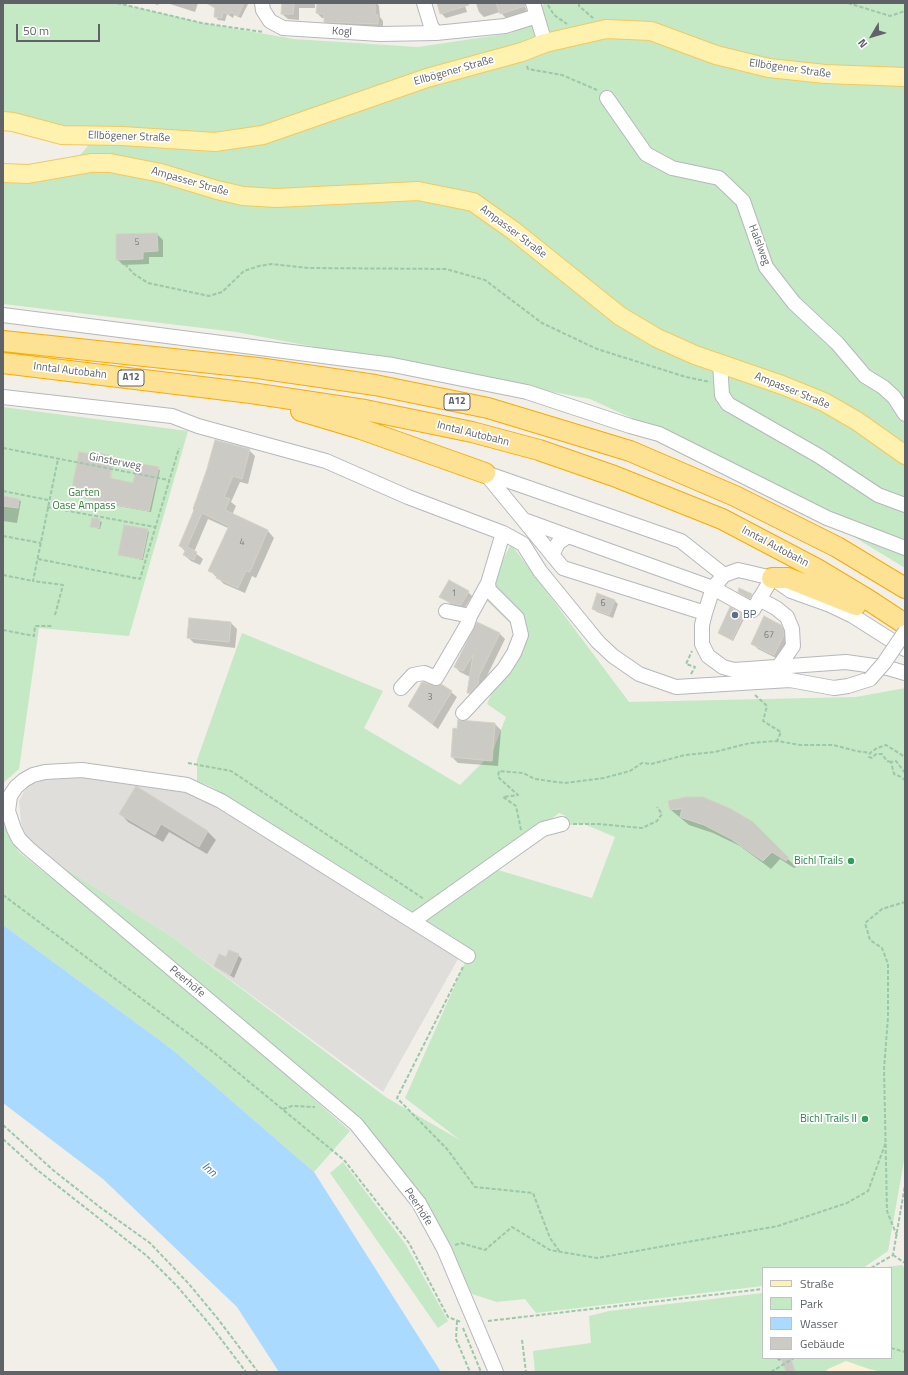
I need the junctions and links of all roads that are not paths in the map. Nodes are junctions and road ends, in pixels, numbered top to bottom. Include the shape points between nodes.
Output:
1 (262, 3) edge
2 (424, 3) edge
3 (535, 9) edge
4 (436, 33) junction
5 (545, 43) junction
6 (905, 77) edge
7 (607, 98) road end
8 (3, 122) edge
9 (3, 172) edge
10 (3, 315) edge
11 (3, 341) edge
12 (3, 363) edge
13 (720, 371) junction
14 (250, 393) junction
15 (3, 397) edge
16 (905, 414) edge
17 (905, 455) edge
18 (485, 473) junction
19 (905, 504) edge
20 (524, 520) junction
21 (504, 533) junction
22 (568, 536) junction
23 (905, 548) edge
24 (550, 553) junction
25 (534, 562) junction
26 (724, 575) junction
27 (772, 578) junction
28 (488, 583) junction
29 (713, 588) junction
30 (905, 588) edge
31 (759, 599) junction
32 (446, 611) dead end
33 (705, 613) junction
34 (470, 616) junction
35 (899, 620) edge
36 (905, 632) edge
37 (905, 648) edge
38 (778, 666) junction
39 (905, 673) edge
40 (402, 688) dead end
41 (463, 713) dead end
42 (562, 824) road end
43 (412, 921) junction
44 (468, 956) road end
45 (496, 1372) edge

1 - 4 street, Kogl via 270,21 283,28 380,34
2 - 4 street via 431,26
3 - 4 street, Kogl via 505,26
3 - 5 street
5 - 6 main road, Ellbögener Straße via 606,29 624,28 651,31 716,55 769,68 825,74
5 - 8 main road, Ellbögener Straße via 522,52 427,78 263,135 215,142 62,135 13,122
7 - 16 street, Halslweg via 646,154 672,168 719,178 743,201 766,267 794,303 837,343 865,376 894,397
9 - 13 main road, Ampasser Straße via 28,174 91,163 110,163 161,173 243,196 276,198 418,191 473,202 514,231 620,316
10 - 23 street via 393,365 526,392 659,434 826,518
11 - 30 highway, Inntal Autobahn / A12 via 258,368 375,385 488,408 630,451 735,496 837,547
12 - 14 highway, Inntal Autobahn / A12
13 - 17 main road, Ampasser Straße via 782,385 824,402 857,421
13 - 19 street via 722,395 728,404 820,456 878,495
14 - 18 highway via 271,405 316,415
14 - 35 highway, Inntal Autobahn / A12 via 365,410 472,432 539,450 614,476 722,519 769,542
15 - 21 street via 172,416 198,426 326,461 408,497
18 - 20 street
18 - 26 street via 681,541
20 - 22 street
20 - 24 street
21 - 25 street via 523,544
21 - 28 street
22 - 24 street
22 - 29 street
24 - 25 street
24 - 33 street via 563,568
25 - 36 street, bridge via 598,642 613,656 639,674 676,687 790,680 834,688 848,686 870,679
26 - 27 street via 738,570
26 - 29 street
27 - 31 street
27 - 35 highway via 788,578
27 - 37 street via 791,591 853,616
28 - 34 street
28 - 41 street via 489,590 517,618 521,635 504,669
29 - 31 street via 753,610
29 - 33 street
31 - 38 street via 776,608 787,618 792,629 793,646
32 - 34 street
33 - 38 street via 702,644 708,656 717,663 734,670
34 - 40 street via 436,678 424,673 413,675
38 - 39 street via 846,662
42 - 43 street via 543,829
43 - 44 street, Peerhöfe
43 - 45 street, Peerhöfe via 221,801 187,786 82,770 45,772 33,775 16,787 10,796 8,811 14,829 28,848 356,1124 419,1203 444,1249

